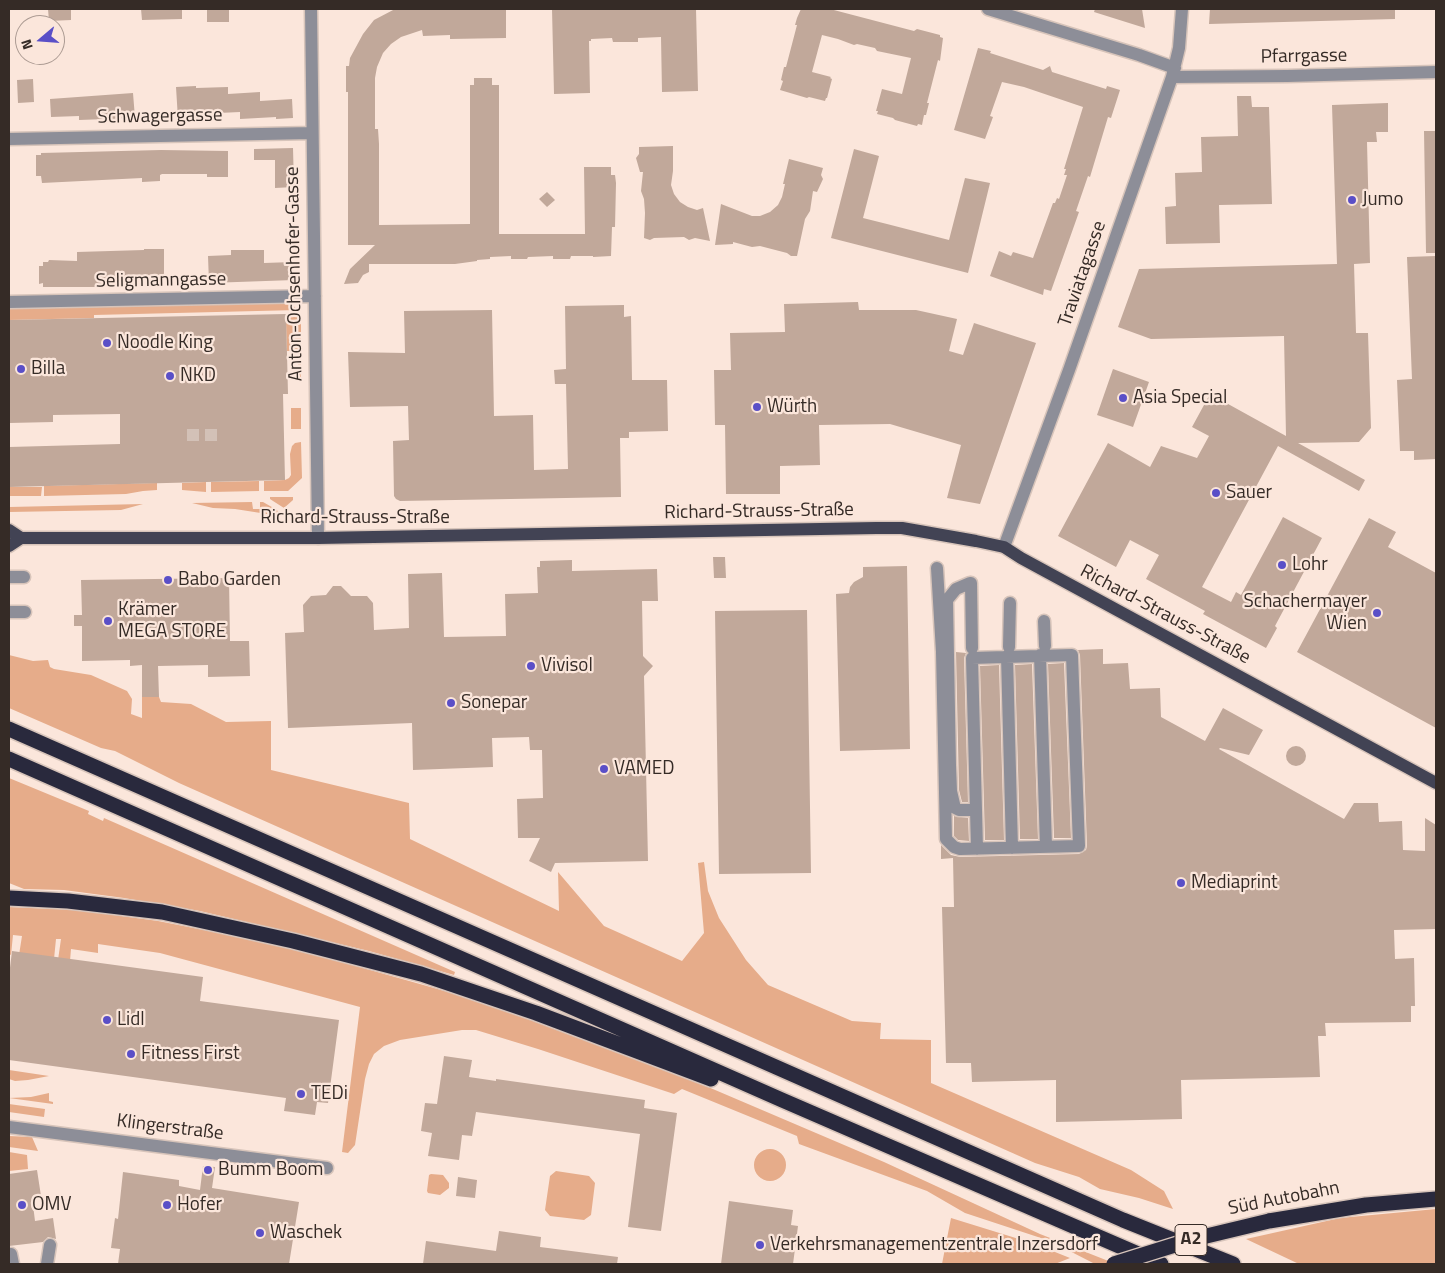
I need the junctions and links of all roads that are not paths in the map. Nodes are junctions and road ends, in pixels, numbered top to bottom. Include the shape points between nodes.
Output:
1 (311, 9) edge
2 (988, 9) edge
3 (1182, 9) edge
4 (1173, 72) junction
5 (1436, 72) edge
6 (312, 132) junction
7 (9, 139) edge
8 (315, 296) junction
9 (9, 302) edge
10 (9, 530) edge
11 (21, 538) junction
12 (318, 538) junction
13 (9, 546) edge
14 (1004, 547) junction
15 (937, 568) dead end
16 (24, 577) dead end
17 (9, 578) edge
18 (1010, 602) dead end
19 (9, 612) edge
20 (25, 612) dead end
21 (1044, 621) dead end
22 (972, 648) dead end
23 (1042, 651) junction
24 (1008, 652) junction
25 (9, 729) edge
26 (9, 759) edge
27 (1436, 783) edge
28 (976, 810) junction
29 (1046, 847) junction
30 (1012, 848) junction
31 (977, 849) junction
32 (9, 898) edge
33 (782, 1100) junction
34 (9, 1127) edge
35 (327, 1168) dead end
36 (1436, 1199) edge
37 (50, 1245) dead end
38 (47, 1264) edge
39 (1114, 1264) edge
40 (1161, 1264) edge
41 (1232, 1264) edge

1 - 6 street, Anton-Ochsenhofer-Gasse
2 - 4 street, Pfarrgasse via 1139,55
3 - 4 street, Traviatagasse via 1180,48
4 - 5 street, Pfarrgasse via 1287,76
4 - 14 street, Traviatagasse
6 - 7 street, Schwagergasse
6 - 8 street, Anton-Ochsenhofer-Gasse
8 - 9 street, Seligmanngasse
8 - 12 street, Anton-Ochsenhofer-Gasse
10 - 11 main road
11 - 12 main road, Richard-Strauss-Straße
11 - 13 main road
12 - 14 main road, Richard-Strauss-Straße via 902,528
14 - 27 main road, Richard-Strauss-Straße
15 - 31 street via 945,832 946,839 954,847
16 - 17 street
18 - 24 street
19 - 20 street
21 - 23 street
22 - 28 street via 970,583 956,589 947,600 950,791 955,808
23 - 24 street
23 - 29 street
23 - 29 street via 1069,654 1073,660 1080,844
24 - 28 street via 972,658
24 - 30 street
25 - 41 highway via 1114,1216
26 - 33 highway
28 - 31 street
29 - 30 street
30 - 31 street
32 - 33 highway via 162,912 421,974 536,1013 740,1090
33 - 40 highway
34 - 35 street, Klingerstraße
36 - 39 highway, Süd Autobahn / A2, bridge via 1366,1204 1269,1221 1194,1239
37 - 38 street

